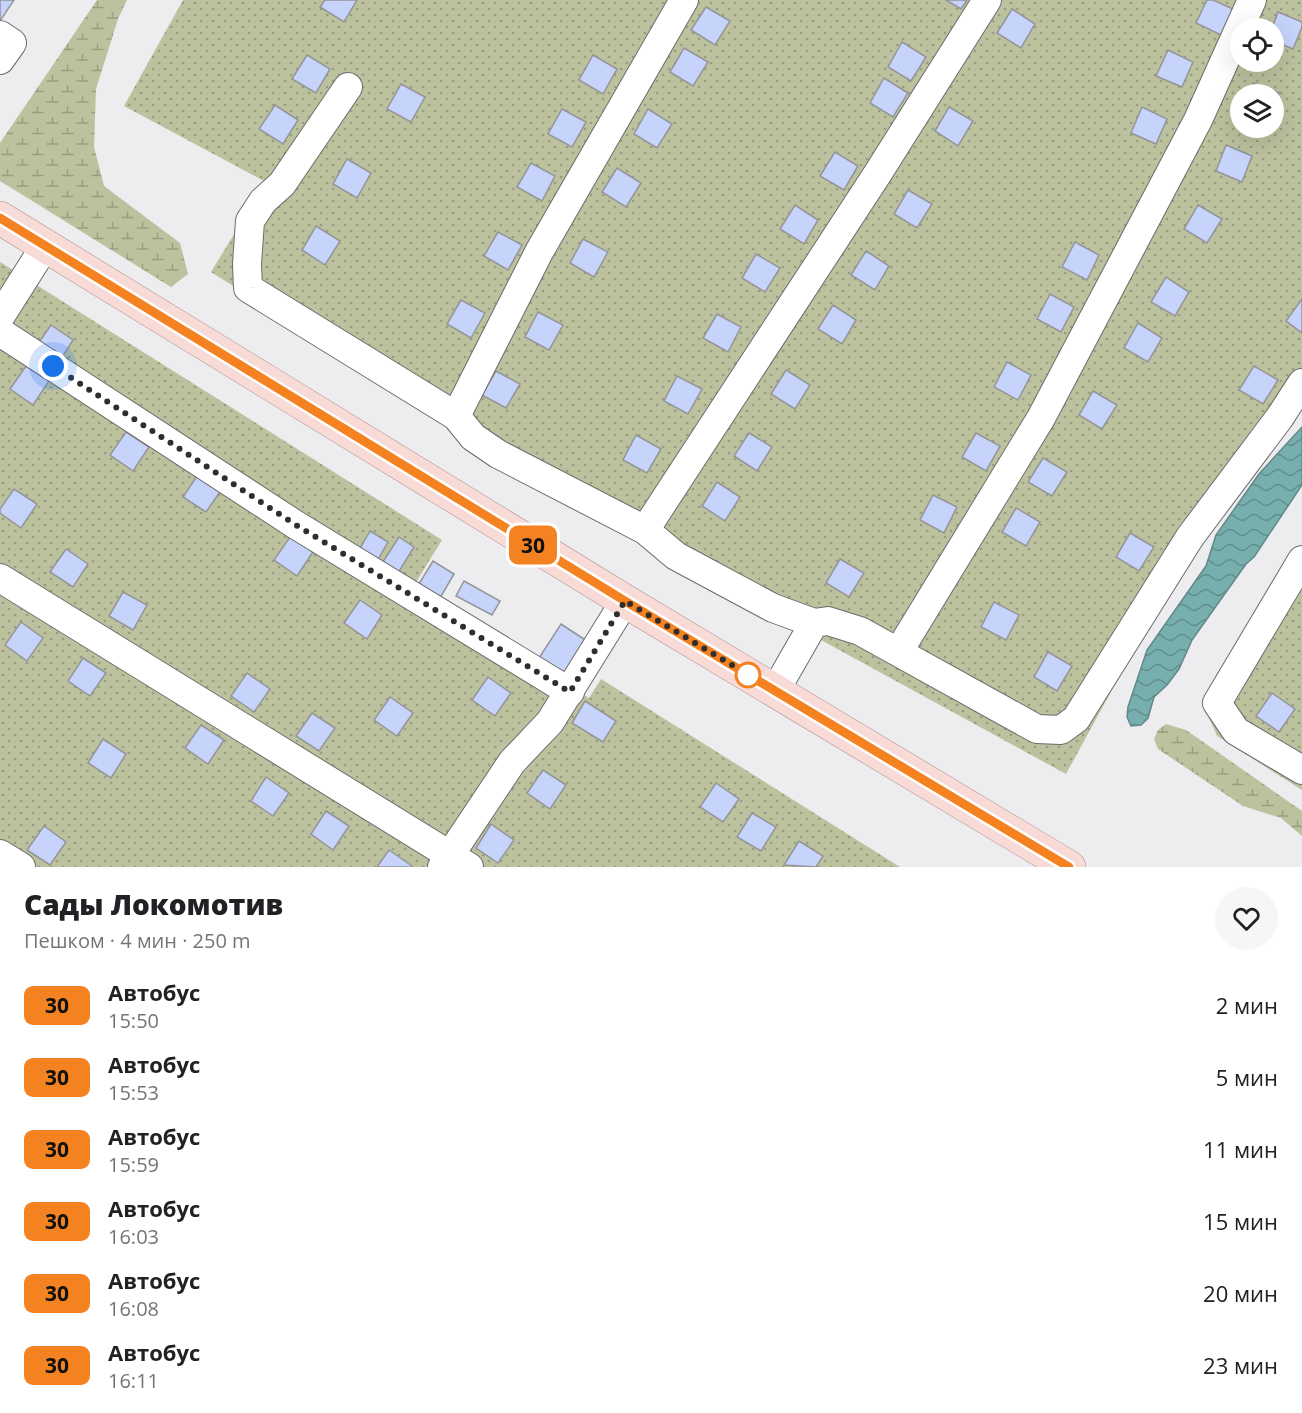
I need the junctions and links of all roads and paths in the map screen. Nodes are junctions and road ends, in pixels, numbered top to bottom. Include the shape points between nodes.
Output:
1 (684, 0) edge
2 (987, 0) edge
3 (1252, 0) edge
4 (0, 35) edge
5 (0, 60) edge
6 (348, 87) dead end
7 (0, 218) edge
8 (45, 246) junction
9 (0, 317) edge
10 (0, 332) edge
11 (1302, 382) edge
12 (456, 416) junction
13 (645, 530) junction
14 (1302, 560) edge
15 (0, 578) edge
16 (625, 601) junction
17 (814, 623) junction
18 (899, 651) junction
19 (775, 691) junction
20 (570, 692) junction
21 (1302, 770) edge
22 (0, 854) edge
23 (454, 863) edge
24 (21, 867) edge
25 (1069, 867) edge

1 - 12 lane via 539,252
2 - 13 lane
3 - 18 lane via 1198,120 1041,418
4 - 5 lane via 12,43
6 - 12 lane via 282,184 263,201 250,221 248,288
7 - 8 main road
8 - 9 lane
8 - 16 main road
10 - 20 lane via 296,525
11 - 18 lane via 1190,537 1076,719 1061,730 1037,729
12 - 13 lane via 473,437 498,454
13 - 17 lane via 676,556 773,608
14 - 21 lane via 1217,703 1236,731
15 - 23 lane
16 - 19 main road
16 - 20 lane
17 - 18 lane via 828,621 860,631
17 - 19 lane
19 - 25 main road
20 - 23 lane via 550,722 512,762
22 - 24 lane

